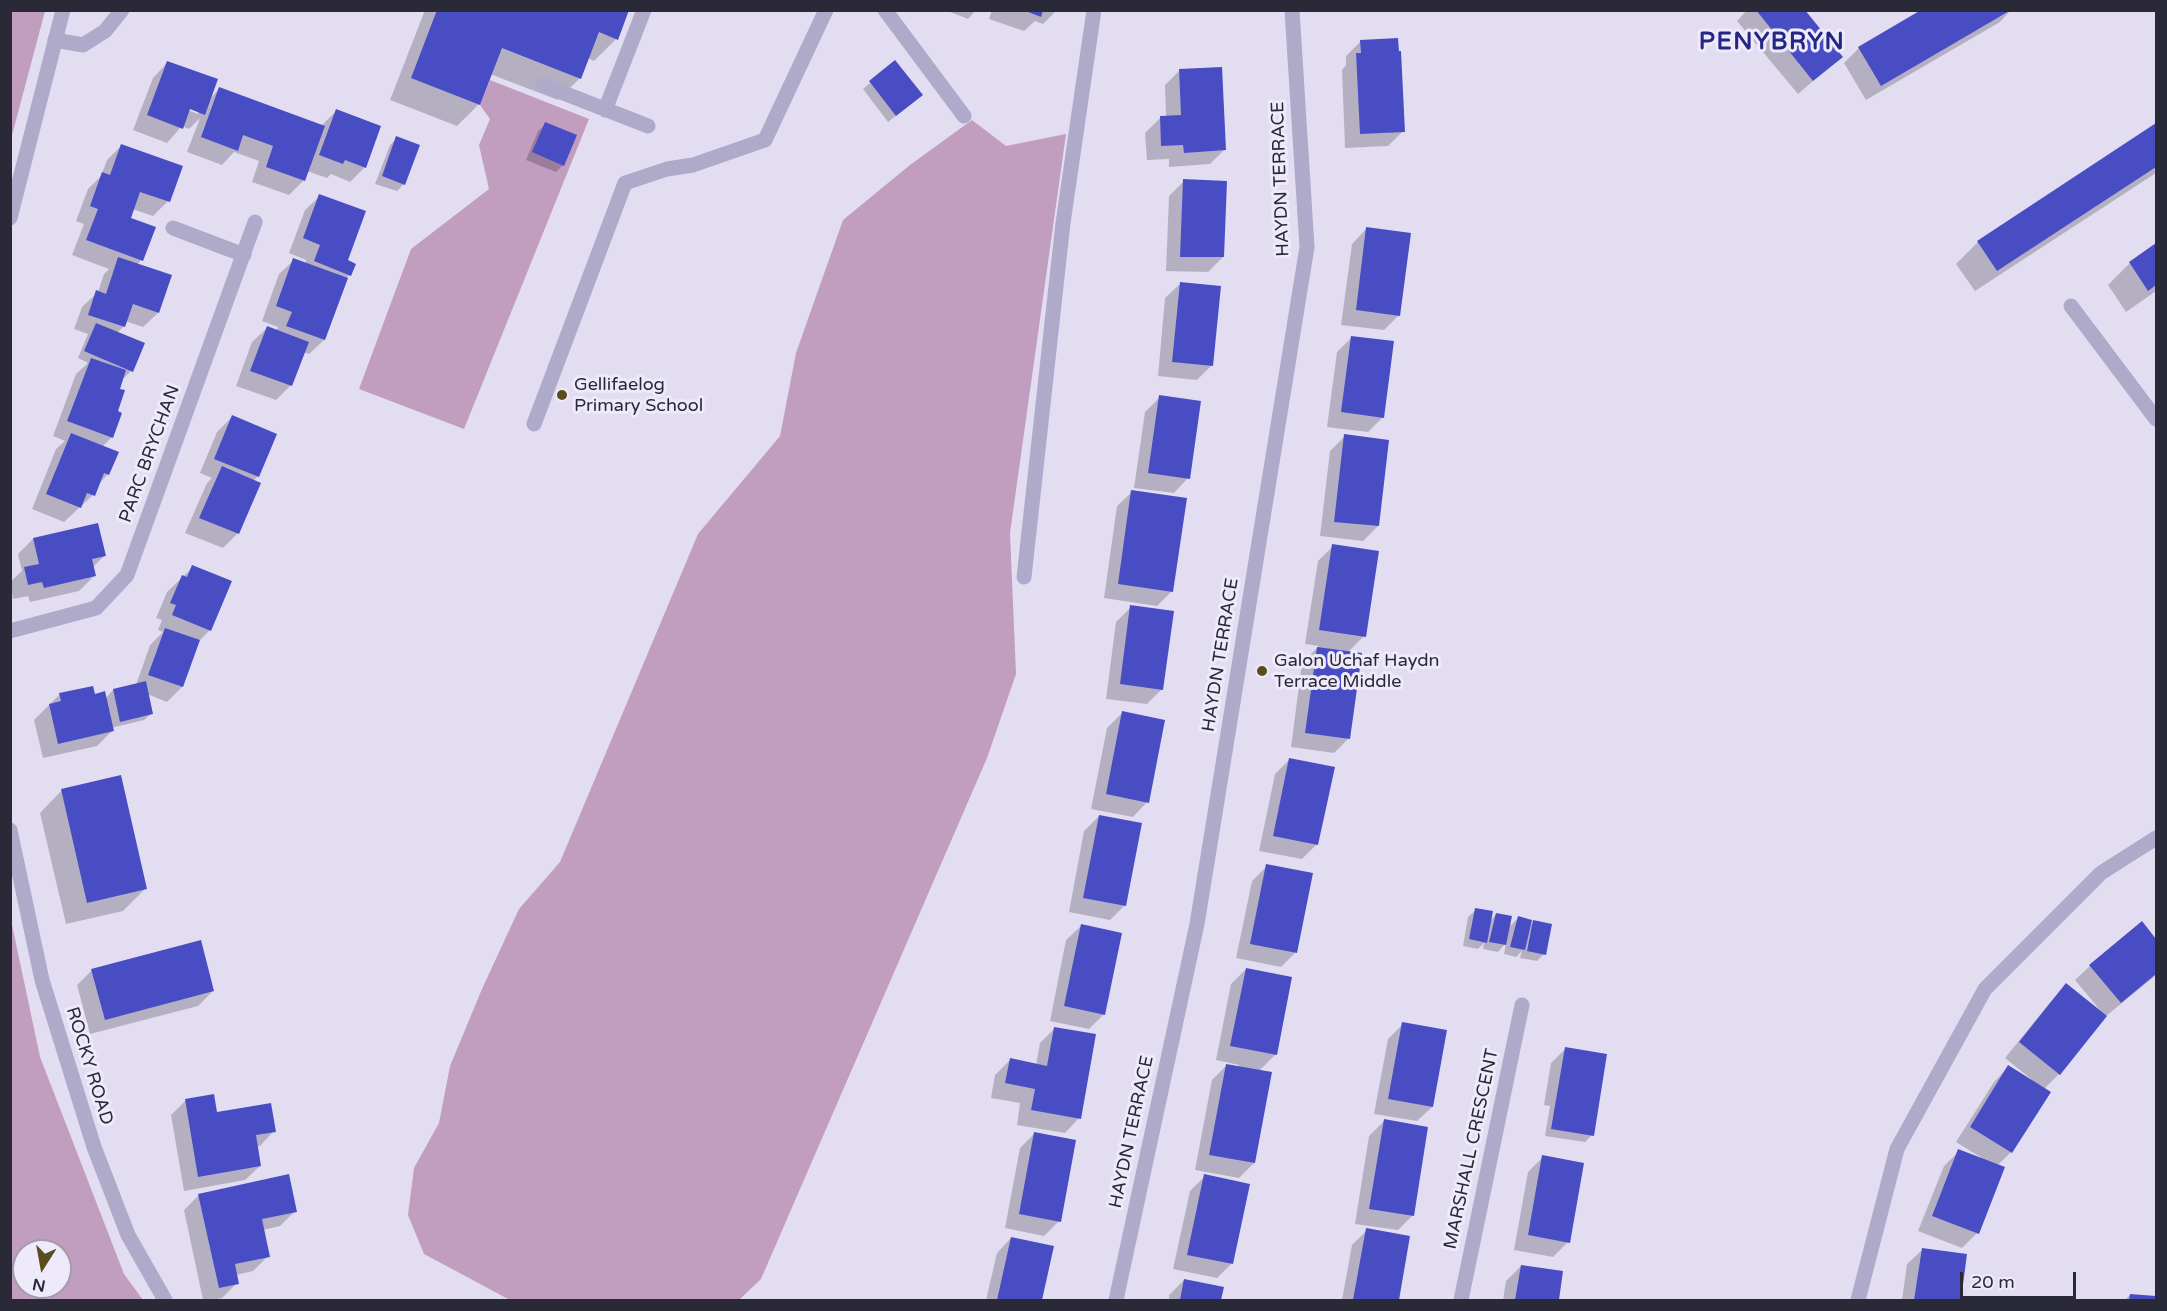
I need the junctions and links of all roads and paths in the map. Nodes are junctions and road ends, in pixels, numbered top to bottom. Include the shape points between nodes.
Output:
1 (63, 10) edge
2 (122, 10) edge
3 (644, 10) edge
4 (826, 10) edge
5 (885, 10) edge
6 (1094, 10) edge
7 (1292, 10) edge
8 (55, 40) junction
9 (543, 85) dead end
10 (605, 110) junction
11 (964, 116) dead end
12 (648, 126) dead end
13 (10, 218) edge
14 (255, 222) dead end
15 (173, 228) dead end
16 (244, 255) junction
17 (2071, 306) dead end
18 (2157, 419) edge
19 (534, 424) dead end
20 (1024, 578) dead end
21 (10, 631) edge
22 (10, 830) edge
23 (2157, 837) edge
24 (1522, 1005) dead end
25 (165, 1300) edge
26 (1116, 1300) edge
27 (1461, 1300) edge
28 (1858, 1300) edge

1 - 8 street
2 - 8 street via 105,31 83,45
3 - 10 street
4 - 19 street via 765,140 625,183
5 - 11 street
6 - 20 street via 1064,223
7 - 26 street, HAYDN TERRACE via 1307,247 1197,924
8 - 13 street
9 - 10 street
10 - 12 street
14 - 16 street, PARC BRYCHAN
15 - 16 street
16 - 21 street, PARC BRYCHAN via 127,575 96,608
17 - 18 street
22 - 25 street, ROCKY ROAD via 42,980 87,1127 128,1235
23 - 28 street via 2101,873 1985,989 1897,1149
24 - 27 street, MARSHALL CRESCENT

